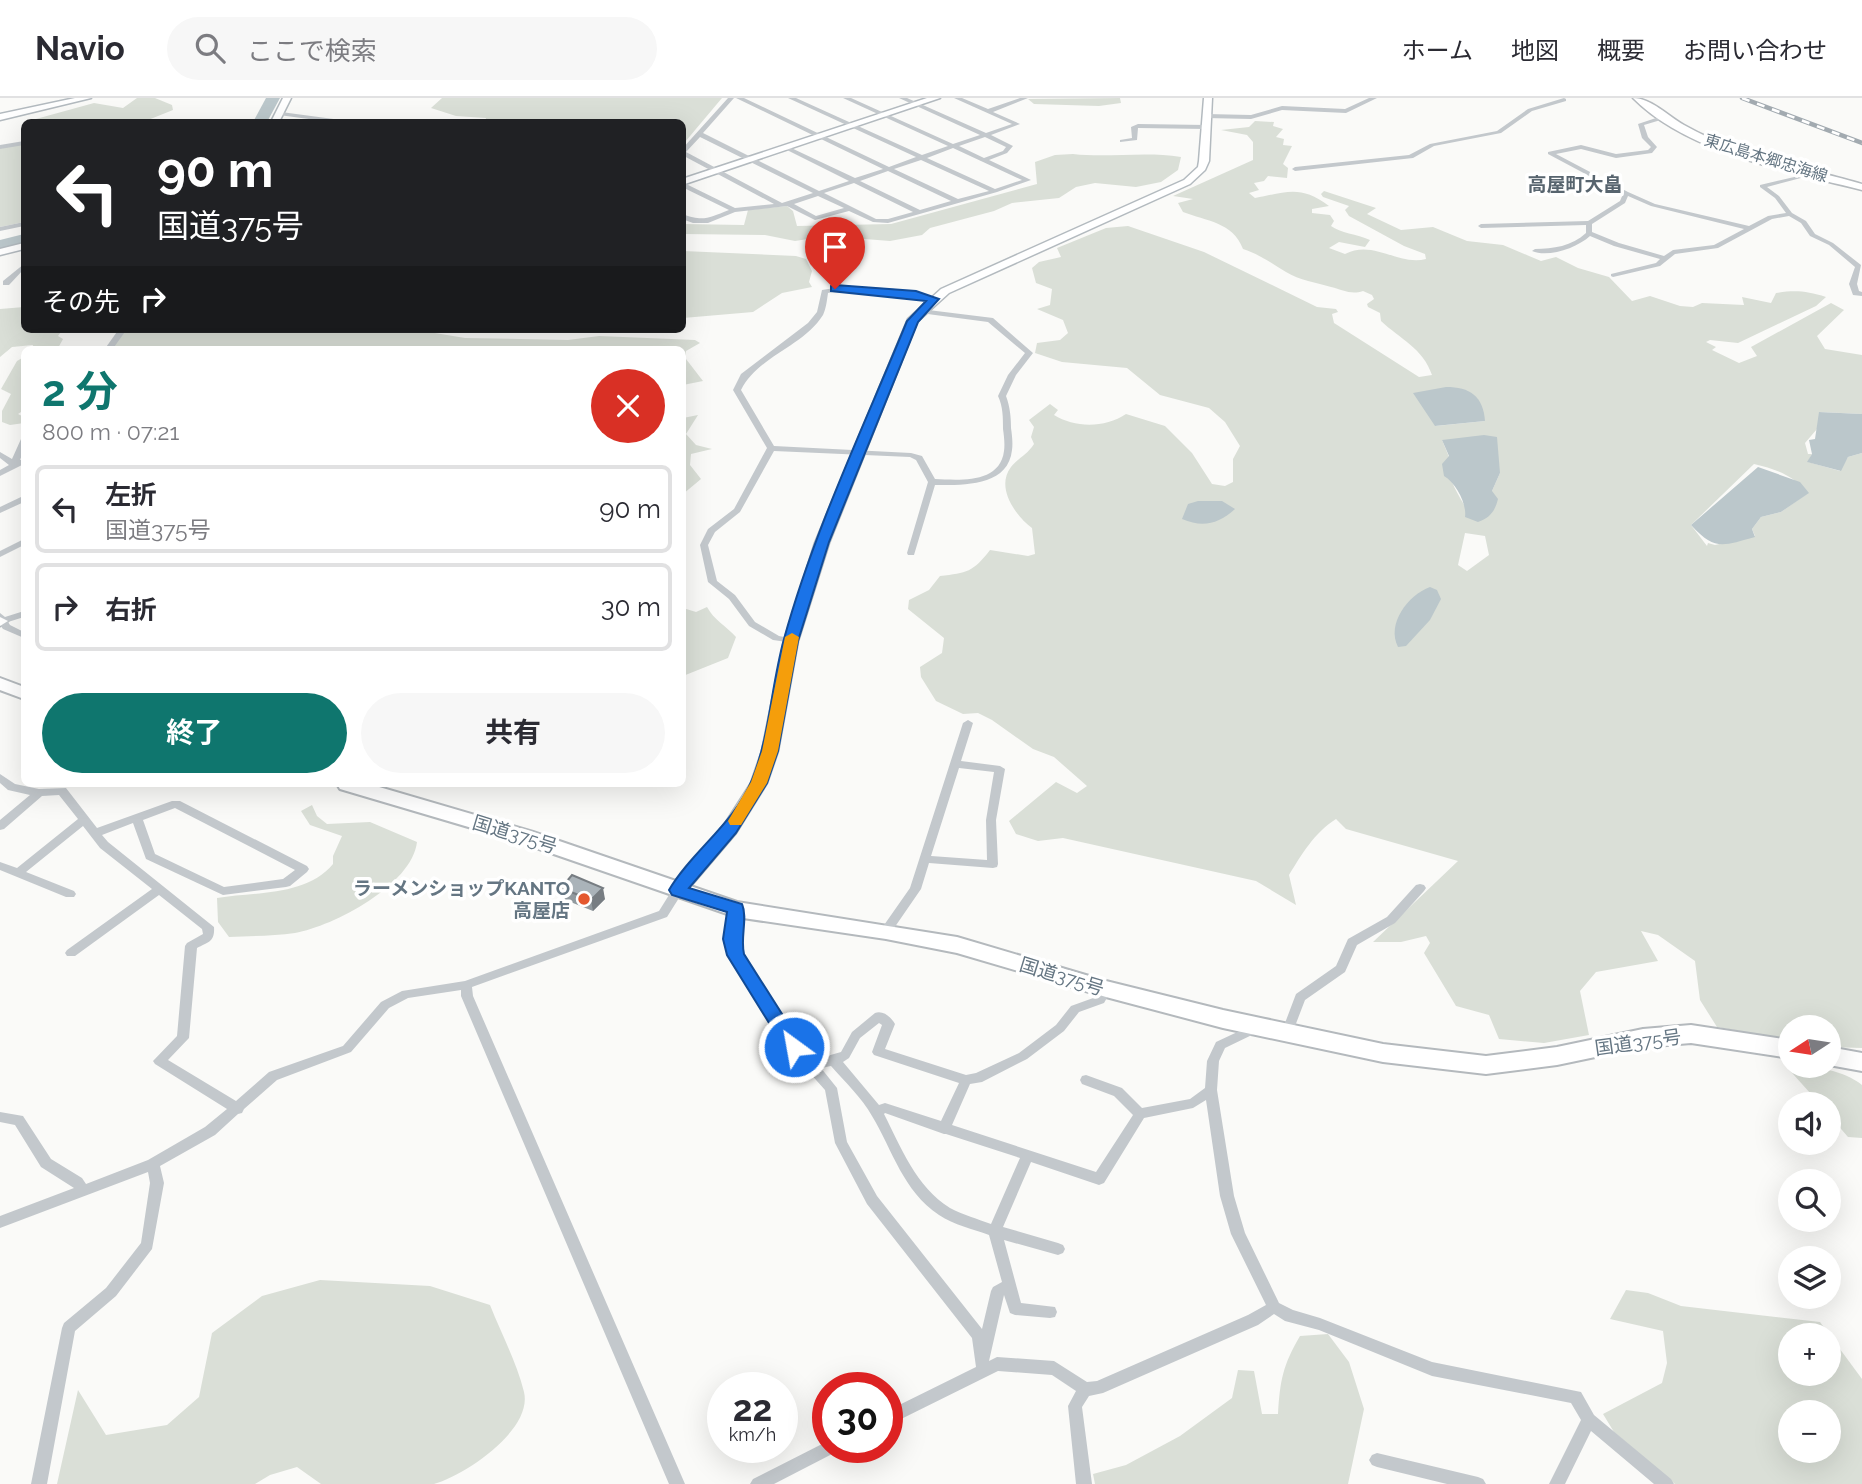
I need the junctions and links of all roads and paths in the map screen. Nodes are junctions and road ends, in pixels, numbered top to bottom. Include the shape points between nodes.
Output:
1 (87, 98) edge
2 (287, 98) edge
3 (731, 98) edge
4 (739, 98) edge
5 (792, 98) edge
6 (846, 98) edge
7 (902, 98) edge
8 (936, 98) edge
9 (957, 98) edge
10 (1025, 98) edge
11 (1208, 98) edge
12 (1374, 98) edge
13 (1638, 98) edge
14 (1015, 99) edge
15 (1564, 99) edge
16 (916, 104) junction
17 (989, 111) junction
18 (884, 115) junction
19 (0, 117) edge
20 (278, 118) edge
21 (1662, 118) junction
22 (1206, 122) junction
23 (852, 125) junction
24 (699, 134) junction
25 (988, 134) junction
26 (818, 136) junction
27 (1122, 141) dead end
28 (21, 144) edge
29 (954, 146) junction
30 (0, 147) edge
31 (785, 147) junction
32 (686, 149) edge
33 (686, 155) edge
34 (750, 158) junction
35 (922, 158) junction
36 (984, 160) junction
37 (888, 169) junction
38 (1294, 169) dead end
39 (716, 170) junction
40 (1814, 173) junction
41 (686, 181) edge
42 (854, 181) junction
43 (686, 185) edge
44 (1862, 187) edge
45 (995, 191) junction
46 (819, 193) junction
47 (1626, 193) junction
48 (958, 202) junction
49 (785, 204) junction
50 (849, 209) junction
51 (734, 210) junction
52 (919, 212) junction
53 (1790, 214) junction
54 (686, 218) edge
55 (1589, 223) junction
56 (21, 225) edge
57 (1481, 226) dead end
58 (1749, 228) junction
59 (0, 229) edge
60 (1589, 233) junction
61 (21, 247) edge
62 (1535, 251) dead end
63 (0, 252) edge
64 (1663, 258) junction
65 (21, 268) edge
66 (1613, 275) dead end
67 (21, 281) edge
68 (3, 283) edge
69 (1862, 294) edge
70 (933, 299) junction
71 (920, 311) junction
72 (771, 448) junction
73 (21, 449) edge
74 (856, 452) junction
75 (0, 454) edge
76 (21, 462) edge
77 (14, 465) junction
78 (0, 473) edge
79 (932, 482) junction
80 (21, 500) edge
81 (0, 510) edge
82 (21, 544) edge
83 (911, 553) dead end
84 (0, 554) edge
85 (21, 615) edge
86 (0, 616) edge
87 (0, 622) edge
88 (21, 633) edge
89 (791, 641) junction
90 (0, 684) edge
91 (21, 691) edge
92 (968, 723) dead end
93 (955, 764) junction
94 (0, 778) edge
95 (357, 787) edge
96 (39, 793) junction
97 (137, 818) junction
98 (85, 819) junction
99 (0, 826) edge
100 (95, 833) junction
101 (925, 859) junction
102 (0, 866) edge
103 (18, 873) junction
104 (1420, 888) dead end
105 (159, 889) junction
106 (678, 890) junction
107 (70, 894) dead end
108 (736, 909) junction
109 (886, 931) junction
110 (71, 953) dead end
111 (466, 985) junction
112 (1105, 989) junction
113 (1255, 1025) junction
114 (1288, 1031) junction
115 (1778, 1047) edge
116 (1841, 1058) edge
117 (834, 1060) junction
118 (1862, 1062) edge
119 (808, 1066) junction
120 (966, 1080) junction
121 (1086, 1080) dead end
122 (1211, 1090) junction
123 (238, 1109) junction
124 (876, 1111) junction
125 (1140, 1114) junction
126 (0, 1117) edge
127 (944, 1129) junction
128 (1027, 1156) junction
129 (153, 1164) junction
130 (83, 1191) junction
131 (0, 1222) edge
132 (996, 1231) junction
133 (1058, 1249) dead end
134 (1010, 1285) junction
135 (1274, 1307) junction
136 (1050, 1312) dead end
137 (983, 1364) junction
138 (1085, 1389) junction
139 (903, 1410) edge
140 (1589, 1420) junction
141 (812, 1457) edge
142 (1377, 1460) dead end
143 (39, 1484) edge
144 (677, 1484) edge
145 (758, 1484) edge
146 (1084, 1484) edge
147 (1478, 1484) edge
148 (1557, 1484) edge
149 (1666, 1484) edge

1 - 19 street
2 - 20 street
3 - 24 street
4 - 26 street
5 - 23 street
6 - 18 street
7 - 16 street
8 - 16 street
9 - 17 street
10 - 14 street
11 - 22 street
12 - 22 street via 1346,111 1282,108
13 - 21 main road, 東広島本郷忠海線
14 - 17 street
15 - 38 street via 1530,110 1499,132 1432,145 1411,157
16 - 18 street
16 - 25 street
17 - 25 street via 1017,124
18 - 23 street
18 - 29 street
21 - 40 main road, 東広島本郷忠海線 via 1727,149
21 - 47 street via 1641,124 1654,147 1650,152 1616,156 1581,147 1550,153
22 - 27 street via 1138,126 1134,127 1135,139
22 - 70 street via 1202,168 1187,182
23 - 26 street
23 - 35 street
24 - 32 street
24 - 34 street
25 - 29 street
25 - 36 street via 1007,142 1010,149
26 - 31 street
26 - 37 street
28 - 30 street
29 - 35 street
29 - 36 street
31 - 34 street
31 - 42 street
33 - 39 street
34 - 39 street
34 - 46 street
35 - 37 street
35 - 45 street
36 - 45 street via 1028,180
37 - 42 street
37 - 48 street
39 - 41 street
39 - 49 street
40 - 44 main road, 東広島本郷忠海線
40 - 53 street via 1762,186
42 - 46 street
42 - 52 street
43 - 51 street
45 - 48 street
46 - 49 street
46 - 50 street
47 - 55 street via 1623,202
47 - 58 street via 1653,205
48 - 52 street
49 - 50 street via 815,218
49 - 51 street
50 - 52 street via 875,221
51 - 54 street via 708,221
53 - 58 street via 1770,217
53 - 69 street via 1804,222 1812,236 1859,266 1853,284 1856,293
55 - 57 street
55 - 60 street
56 - 59 street
58 - 64 street via 1716,247 1680,250
60 - 62 street via 1581,242
60 - 64 street
61 - 63 street
64 - 66 street via 1658,265
65 - 68 street
67 - 68 street
70 - 71 street
70 - 72 street via 842,288 825,292 821,312 811,325 738,384 741,400
71 - 74 street
71 - 79 street via 990,320 1029,353 1002,396 1009,412 1012,447 999,472 978,482
72 - 74 street
72 - 89 street via 737,510 711,531 704,545 713,582 732,597 751,624
73 - 77 street
74 - 79 street via 917,456
74 - 89 street
75 - 77 street
76 - 77 street
77 - 78 street
79 - 83 street
80 - 81 street
82 - 84 street
85 - 87 street
86 - 87 street
87 - 88 street
89 - 106 street via 770,751 759,783 730,829
90 - 91 highway
92 - 93 street
93 - 101 street
93 - 101 street via 1000,769 991,820 993,864
94 - 96 street via 12,787
95 - 106 highway, 国道375号 via 526,836
96 - 98 street via 62,791
96 - 99 street
97 - 97 street via 150,856 223,891 286,883 303,869 176,804
97 - 100 street
98 - 100 street
98 - 103 street
100 - 105 street
101 - 109 street via 915,889
102 - 103 street
103 - 107 street
104 - 114 street via 1391,919 1352,942 1341,969 1300,997
105 - 110 street
105 - 123 street via 208,927 209,936 191,946 183,1038 159,1061
106 - 108 highway, 国道375号
106 - 111 street via 663,914
108 - 109 highway, 国道375号
108 - 119 street via 732,939 736,955
109 - 112 highway, 国道375号 via 957,945
111 - 123 street via 406,994 385,1006 347,1049 273,1076
111 - 144 street
112 - 113 highway, 国道375号
112 - 120 street via 1100,1000 1075,1009 1060,1028 1023,1056
113 - 114 highway, 国道375号
113 - 122 street via 1220,1045 1213,1061
114 - 115 highway, 国道375号 via 1383,1053 1486,1065 1691,1034
116 - 118 highway
117 - 119 street
117 - 120 street via 845,1055 856,1035 879,1016 889,1024 878,1052
117 - 124 street
119 - 137 street via 831,1088 841,1143 872,1200 979,1336
120 - 127 street
121 - 125 street via 1118,1092
122 - 125 street via 1193,1103
122 - 135 street via 1227,1196 1238,1234
123 - 129 street
124 - 127 street via 885,1108
124 - 132 street via 907,1171 928,1199 946,1212
125 - 128 street via 1099,1180
126 - 130 street via 19,1120 46,1163 77,1182
127 - 128 street
128 - 132 street
129 - 130 street
129 - 143 street via 156,1183 147,1245 111,1292 69,1328
130 - 131 street
132 - 133 street
132 - 134 street
134 - 136 street via 1014,1309
134 - 137 street via 998,1291
135 - 138 street via 1157,1362
135 - 140 street via 1432,1369 1576,1397
137 - 138 street via 1054,1368
137 - 139 street
138 - 146 street via 1075,1406
140 - 148 street
140 - 149 street
141 - 145 street
142 - 147 street

